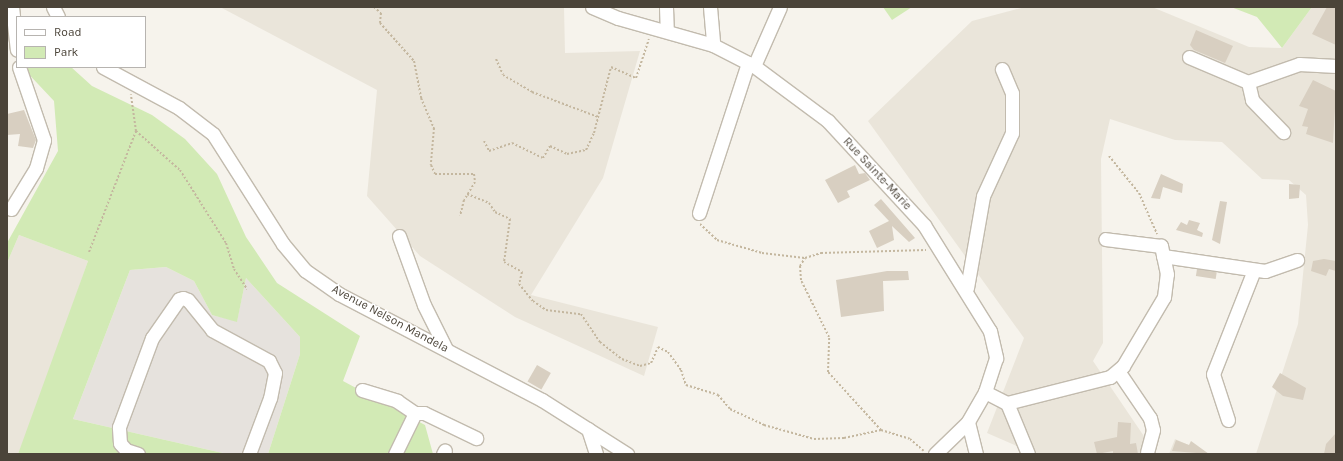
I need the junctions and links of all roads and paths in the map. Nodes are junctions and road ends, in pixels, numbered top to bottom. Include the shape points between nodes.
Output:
1 (12, 7) edge
2 (53, 7) edge
3 (374, 7) edge
4 (592, 7) edge
5 (666, 7) edge
6 (710, 7) edge
7 (780, 7) edge
8 (58, 16) edge
9 (653, 27) junction
10 (668, 30) junction
11 (16, 41) edge
12 (713, 45) junction
13 (1189, 57) dead end
14 (496, 59) dead end
15 (751, 65) junction
16 (1336, 66) edge
17 (19, 68) edge
18 (105, 68) edge
19 (1002, 69) dead end
20 (1248, 82) junction
21 (130, 83) junction
22 (598, 117) junction
23 (136, 131) junction
24 (1283, 132) dead end
25 (484, 141) dead end
26 (1109, 156) dead end
27 (468, 194) junction
28 (11, 209) dead end
29 (699, 213) joint
30 (460, 216) dead end
31 (398, 236) dead end
32 (1105, 239) dead end
33 (942, 249) junction
34 (1162, 251) junction
35 (89, 252) dead end
36 (805, 258) junction
37 (1297, 260) dead end
38 (1254, 270) junction
39 (967, 288) junction
40 (247, 289) dead end
41 (446, 349) junction
42 (1118, 371) junction
43 (362, 390) dead end
44 (985, 392) junction
45 (1007, 402) junction
46 (415, 413) junction
47 (1228, 420) dead end
48 (968, 422) junction
49 (588, 429) junction
50 (881, 430) junction
51 (476, 438) dead end
52 (1148, 452) dead end
53 (398, 453) edge
54 (138, 454) edge
55 (249, 454) edge
56 (596, 454) edge
57 (627, 454) edge
58 (928, 454) edge
59 (935, 454) edge
60 (976, 454) edge
61 (1028, 454) edge

1 - 11 street
2 - 8 street
3 - 27 path via 381,13 380,23 414,62 421,98 434,128 431,165 435,174 474,174 475,182
4 - 9 street, Rue Sainte-Marie
5 - 10 street
6 - 12 street
7 - 15 street
9 - 10 street, Rue Sainte-Marie
9 - 22 path via 636,78 611,67
10 - 12 street, Rue Sainte-Marie
12 - 15 street, Rue Sainte-Marie
13 - 20 street
14 - 22 path via 503,75 532,92
15 - 29 street
15 - 33 street, Rue Sainte-Marie via 828,121 924,225
16 - 20 street via 1299,64
17 - 28 street via 44,140 36,168
18 - 21 street, Avenue Nelson Mandela
19 - 39 street via 1012,92 1012,132 983,196
20 - 24 street via 1252,100
21 - 23 path
21 - 41 street, Avenue Nelson Mandela via 179,108 213,134 283,244 306,271 339,294
22 - 25 path via 586,150 567,154 550,146 543,158 512,143 489,151
23 - 35 path
23 - 40 path via 180,170 226,243 234,269
26 - 34 path via 1140,193
27 - 30 path
27 - 50 path via 489,203 495,212 510,219 504,262 522,272 519,284 533,301 546,310 581,314 600,342 622,359 640,366 651,364 658,347 668,352 686,385 718,395 730,409 764,425 808,438 844,438
29 - 36 path via 701,226 716,240 762,253
31 - 41 street via 424,305
32 - 34 street
33 - 36 path via 821,253
33 - 39 street, Rue Sainte-Marie
34 - 38 street
34 - 42 street via 1167,274 1164,298
36 - 50 path via 800,266 801,280 829,337 828,372
37 - 38 street via 1273,271
38 - 47 street via 1213,374
39 - 44 street, Rue Sainte-Marie via 990,331 996,358
41 - 49 street, Avenue Nelson Mandela
42 - 45 street via 1110,377
42 - 52 street via 1150,418 1153,430
43 - 46 street via 397,401
44 - 45 street
44 - 48 street, Rue Sainte-Marie
45 - 61 street
46 - 51 street via 424,413
46 - 53 street
48 - 59 street, Rue Sainte-Marie
48 - 60 street
49 - 56 street
49 - 57 street, Avenue Nelson Mandela
50 - 58 path via 910,439
54 - 55 street via 126,450 120,443 119,426 152,338 178,299 183,298 188,300 212,330 269,362 275,373 270,398

